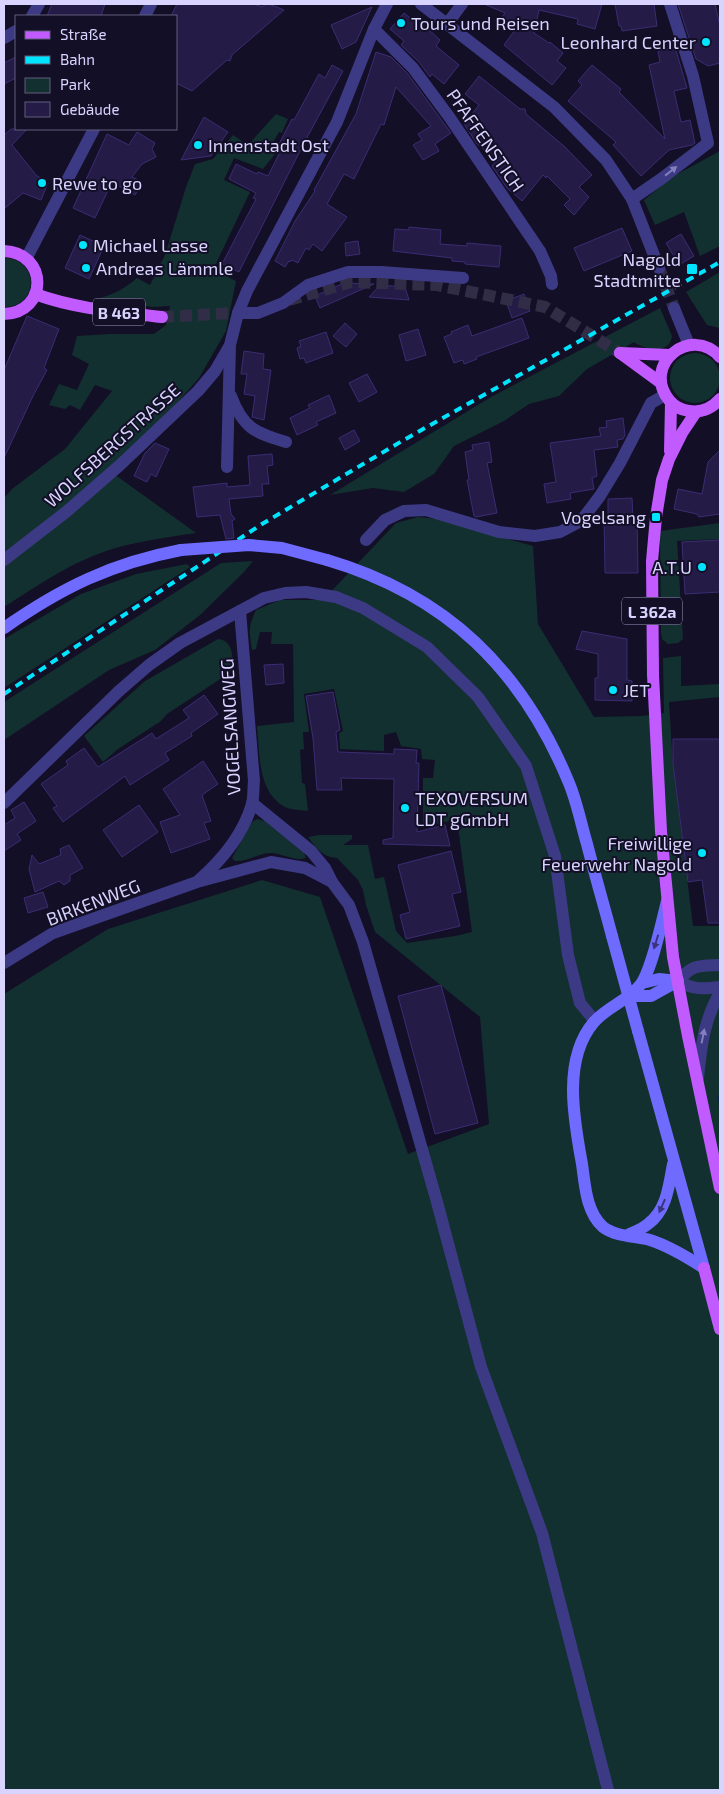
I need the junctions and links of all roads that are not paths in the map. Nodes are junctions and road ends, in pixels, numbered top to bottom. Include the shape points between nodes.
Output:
1 (39, 4) edge
2 (387, 4) edge
3 (421, 4) edge
4 (462, 4) edge
5 (670, 4) edge
6 (33, 15) edge
7 (447, 24) junction
8 (374, 29) junction
9 (15, 32) edge
10 (4, 38) edge
11 (93, 130) edge
12 (632, 199) junction
13 (4, 251) edge
14 (26, 258) junction
15 (659, 268) tunnel mouth
16 (463, 278) dead end
17 (552, 284) dead end
18 (35, 294) junction
19 (674, 308) tunnel mouth
20 (238, 313) junction
21 (4, 314) edge
22 (162, 317) tunnel mouth
23 (230, 345) junction
24 (689, 345) junction
25 (719, 354) edge
26 (670, 355) junction
27 (230, 392) junction
28 (666, 394) junction
29 (720, 399) edge
30 (696, 412) junction
31 (286, 442) dead end
32 (669, 459) junction
33 (227, 467) dead end
34 (366, 540) dead end
35 (4, 560) edge
36 (240, 611) junction
37 (4, 628) edge
38 (4, 803) edge
39 (252, 803) junction
40 (197, 882) junction
41 (332, 882) junction
42 (667, 900) junction
43 (4, 963) edge
44 (720, 964) edge
45 (678, 981) junction
46 (642, 982) junction
47 (720, 987) edge
48 (720, 993) edge
49 (630, 996) junction
50 (595, 1021) junction
51 (698, 1083) junction
52 (674, 1162) junction
53 (720, 1188) edge
54 (628, 1235) junction
55 (704, 1268) junction
56 (720, 1329) edge
57 (608, 1790) edge

1 - 6 street
2 - 8 street, WOLFSBERGSTRASSE
3 - 7 street
4 - 7 street
12 -> 5 street via 708,143
7 - 12 street via 554,107 606,160
8 - 17 street, PFAFFENSTICH via 413,68 450,118 540,250
8 - 20 street, WOLFSBERGSTRASSE via 338,122
9 - 10 street
11 - 14 street
12 - 15 street
13 - 14 main road
14 - 18 main road via 35,271
16 - 20 street via 348,272 308,285 283,303 258,313
18 - 21 main road via 20,311
18 - 22 main road, B 463 via 59,303
19 - 24 street
20 - 23 street, WOLFSBERGSTRASSE
23 - 27 street, WOLFSBERGSTRASSE
23 - 35 street, WOLFSBERGSTRASSE via 215,371 198,390 120,465
24 - 25 main road via 699,345
24 - 26 main road
26 - 28 main road via 661,373
26 - 28 main road via 620,354
27 - 31 street, WOLFSBERGSTRASSE via 236,410 247,425 264,436
27 - 33 street, WOLFSBERGSTRASSE
28 - 30 main road via 678,408
28 - 32 main road, L 362a
28 - 34 street via 651,403 600,496 581,521 560,532 535,536 499,532 419,510 404,511 385,520
29 - 30 main road via 710,408
30 - 32 main road, L 362a
32 - 42 main road, L 362a via 662,480 652,561 656,766
36 - 38 street via 180,643 149,666
36 - 39 street, VOGELSANGWEG via 254,781
36 - 50 street via 264,598 285,593 336,596 427,648 478,697 526,766 555,856 568,955 580,1002
37 - 52 main road, bridge via 77,583 148,556 250,545 282,548 359,569 420,599 476,641 525,699 548,736 569,784
39 - 40 street, VOGELSANGWEG via 237,839 218,864
39 - 41 street via 311,851
40 - 41 street, BIRKENWEG via 271,862 305,868
40 - 43 street, BIRKENWEG via 54,933
41 - 57 street via 349,905 366,950 482,1367 542,1533
42 - 45 main road, L 362a
42 -> 46 main road
44 - 45 street via 687,970
45 - 46 main road via 659,979
45 - 47 street via 690,988
45 - 49 main road via 651,996
45 - 51 main road, L 362a
46 - 49 main road
51 -> 48 street via 704,1032
49 - 50 main road
50 - 54 main road via 576,1056 572,1096 577,1136 587,1196 594,1215 604,1227 616,1234
51 - 53 main road, L 362a
52 -> 54 main road via 667,1194 658,1214
52 - 55 main road
54 - 55 main road via 651,1241
55 - 56 main road

